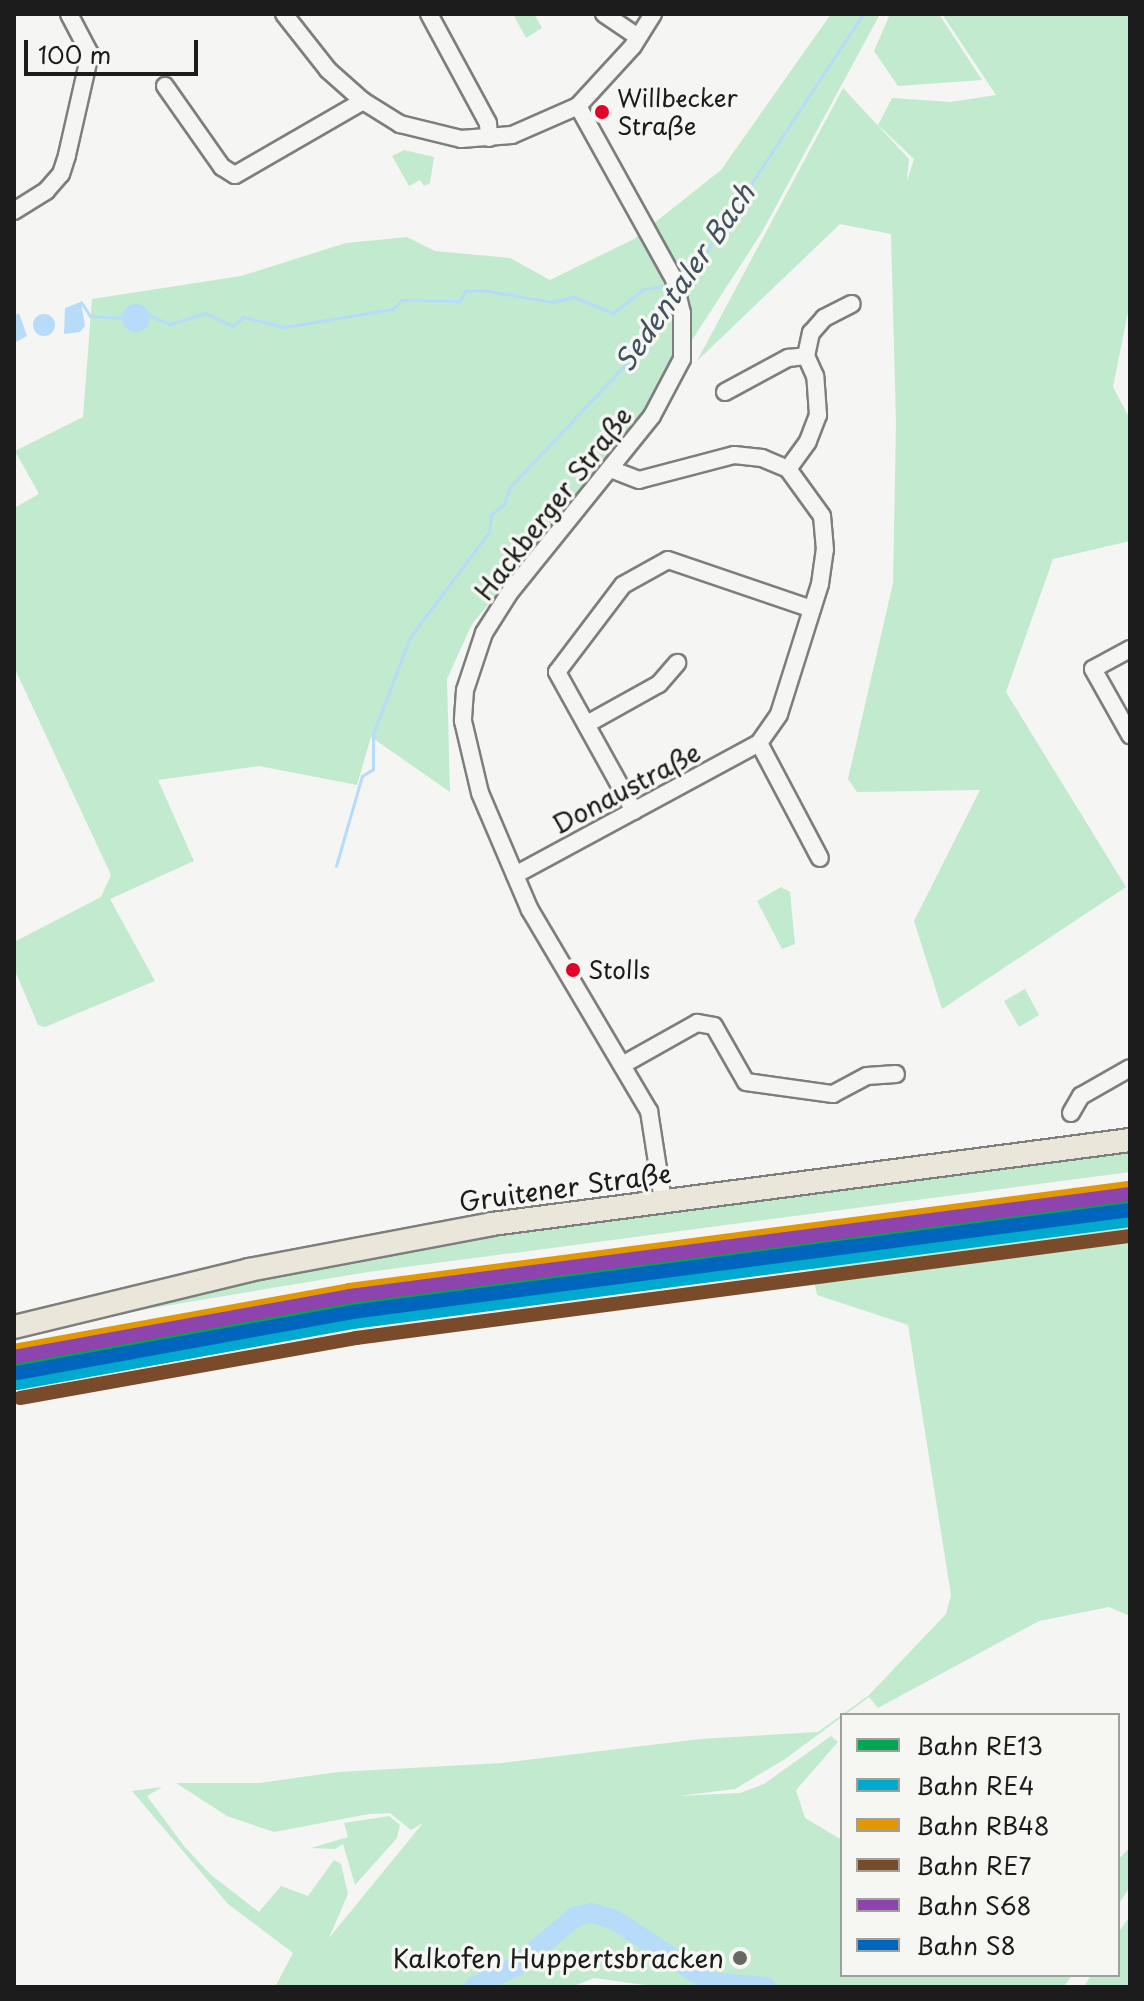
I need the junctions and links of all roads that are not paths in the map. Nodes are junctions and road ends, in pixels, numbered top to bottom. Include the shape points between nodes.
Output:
1 (69, 14) edge
2 (284, 14) edge
3 (429, 14) edge
4 (604, 14) edge
5 (653, 14) edge
6 (638, 37) junction
7 (165, 86) dead end
8 (363, 101) junction
9 (578, 106) junction
10 (489, 138) junction
11 (14, 211) edge
12 (852, 304) dead end
13 (806, 356) junction
14 (725, 392) dead end
15 (610, 469) junction
16 (788, 469) junction
17 (812, 609) junction
18 (1130, 649) edge
19 (677, 663) dead end
20 (587, 724) junction
21 (1130, 735) edge
22 (759, 743) junction
23 (634, 811) junction
24 (820, 858) dead end
25 (515, 875) junction
26 (624, 1064) junction
27 (1130, 1068) edge
28 (896, 1074) dead end
29 (1071, 1113) dead end
30 (1130, 1140) edge
31 (663, 1200) junction
32 (14, 1327) edge

1 - 11 street via 90,54 67,155 61,174 46,191
2 - 8 street via 328,70
3 - 10 street via 488,123
4 - 6 street
5 - 6 street
6 - 9 street
7 - 8 street via 222,167 235,175
8 - 10 street via 427,133
9 - 10 street via 539,127
9 - 15 street, Hackberger Straße via 674,279 684,346 670,389
12 - 13 street via 824,318 811,333
13 - 14 street via 788,358
13 - 16 street via 815,376 818,415
15 - 16 street via 639,480 734,455 762,458
15 - 25 street, Hackberger Straße via 510,592 484,633 465,690 468,748 480,793
16 - 17 street, Donaustraße via 822,516 825,550
17 - 20 street via 668,560 646,569 623,585 557,672
17 - 22 street, Donaustraße via 779,714
18 - 21 street via 1093,669
19 - 20 street via 659,684
20 - 23 street
22 - 23 street, Donaustraße
22 - 24 street
23 - 25 street, Donaustraße
25 - 26 street, Hackberger Straße via 552,954
26 - 28 street via 697,1023 714,1026 746,1082 833,1094 867,1076
26 - 31 street, Hackberger Straße via 649,1111
27 - 29 street via 1081,1096
30 - 31 main road, Gruitener Straße
31 - 32 main road, Gruitener Straße via 321,1255

